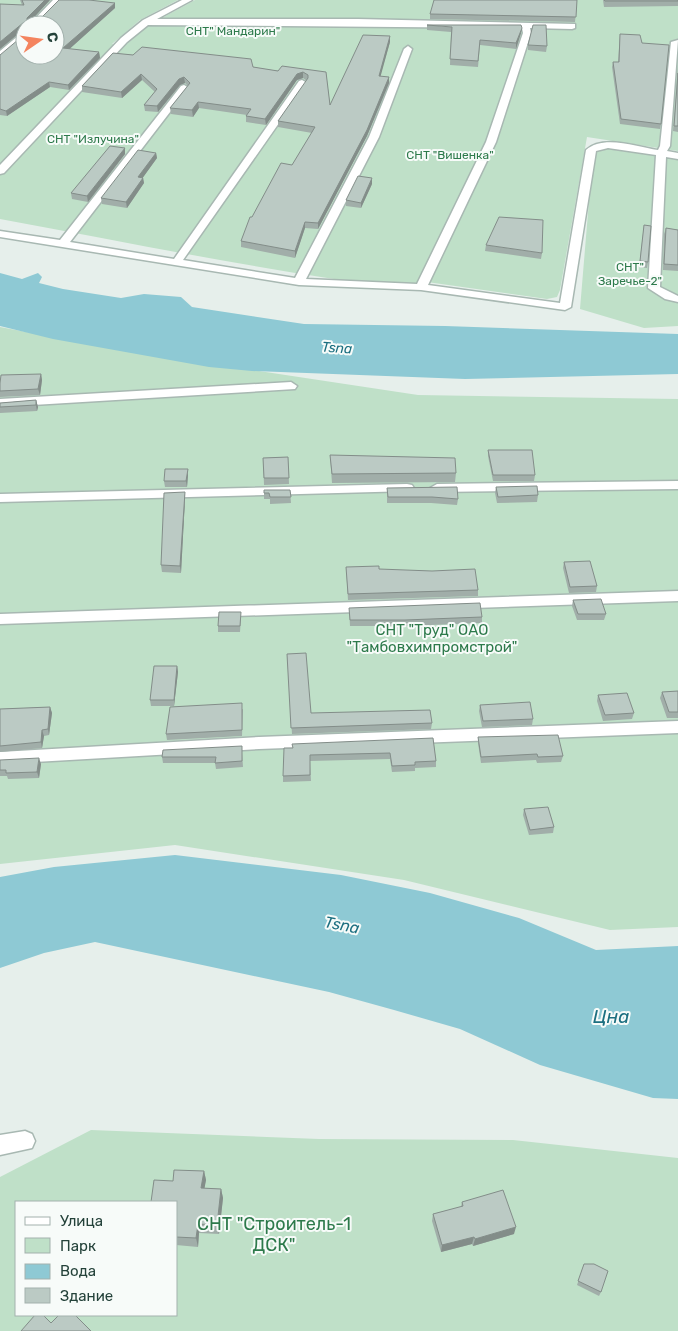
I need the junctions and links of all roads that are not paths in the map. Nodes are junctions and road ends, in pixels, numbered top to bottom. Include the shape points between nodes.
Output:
1 (58, 0) edge
2 (188, 0) edge
3 (43, 15) edge
4 (146, 22) junction
5 (526, 26) junction
6 (572, 26) dead end
7 (15, 42) edge
8 (675, 42) dead end
9 (408, 49) dead end
10 (0, 56) edge
11 (302, 83) edge
12 (184, 88) edge
13 (661, 153) junction
14 (678, 156) edge
15 (0, 171) edge
16 (0, 234) edge
17 (64, 243) junction
18 (176, 263) junction
19 (300, 282) junction
20 (421, 287) junction
21 (678, 299) edge
22 (291, 386) dead end
23 (0, 403) edge
24 (678, 485) edge
25 (0, 498) edge
26 (678, 596) edge
27 (0, 619) edge
28 (678, 727) edge
29 (0, 758) edge
30 (25, 1141) dead end
31 (0, 1145) edge

1 - 3 street
2 - 4 street
4 - 5 street
4 - 15 street via 108,56
5 - 6 street
5 - 20 street via 525,42 491,142
7 - 10 street
8 - 13 street via 665,146
9 - 19 street via 374,137
11 - 18 street
12 - 17 street
13 - 14 street
13 - 20 street via 608,145 591,150 565,307
13 - 21 street via 654,288
16 - 17 street
17 - 18 street
18 - 19 street
19 - 20 street
22 - 23 street
24 - 25 street via 279,490
26 - 27 street
28 - 29 street via 259,743
30 - 31 street

